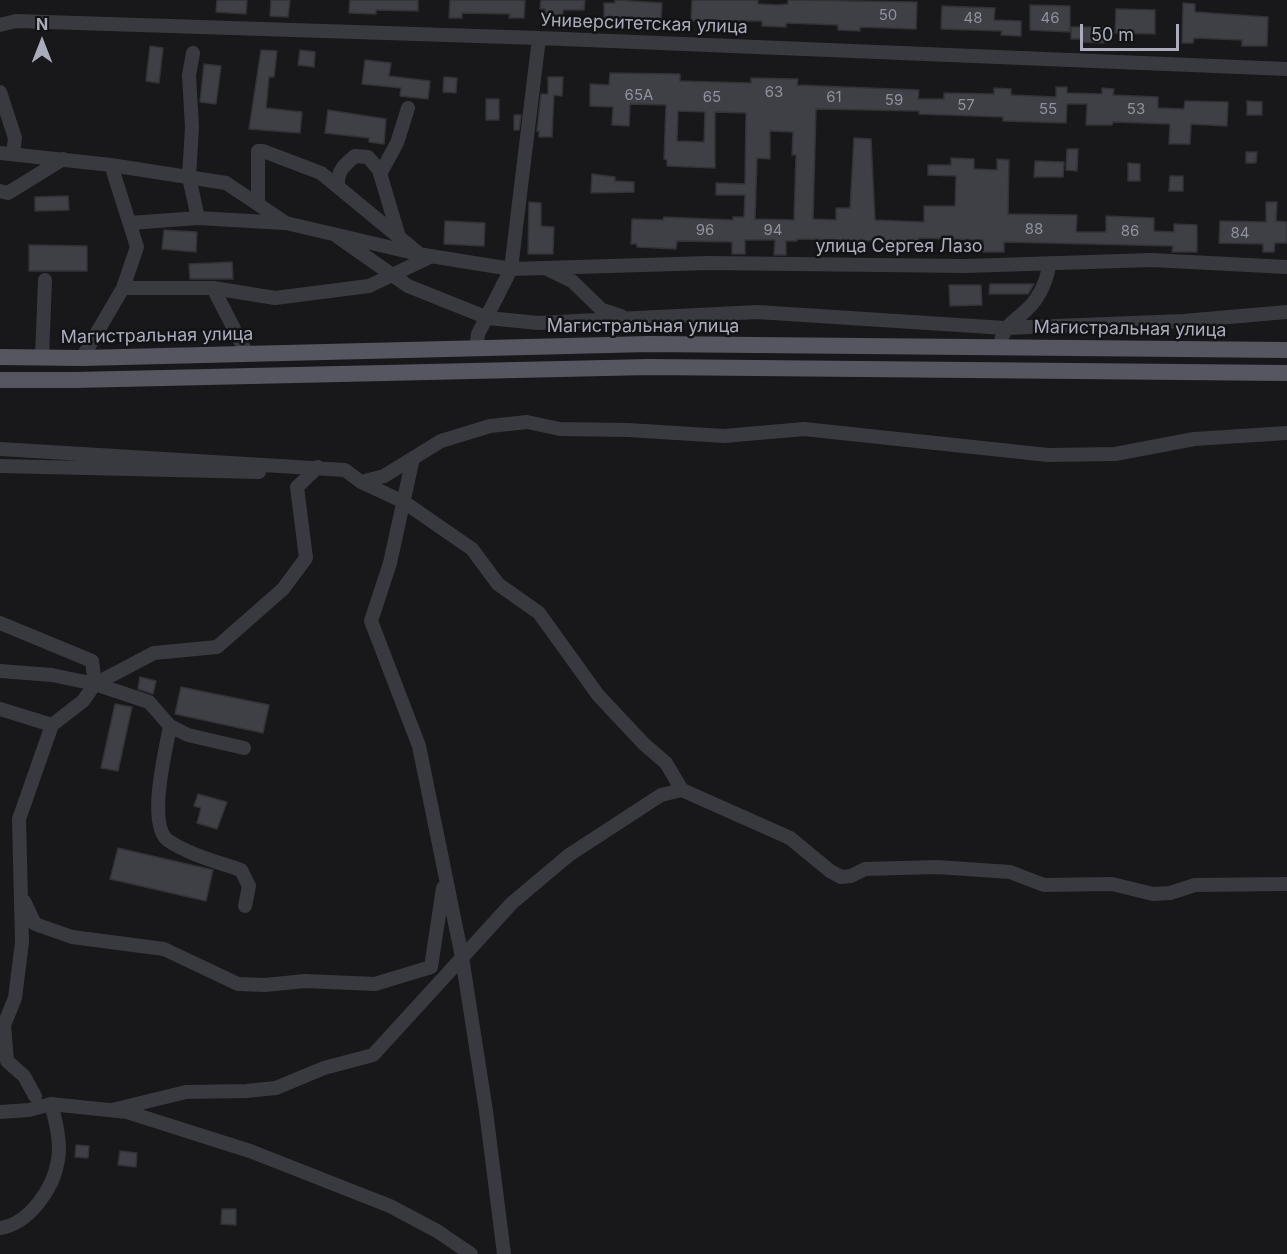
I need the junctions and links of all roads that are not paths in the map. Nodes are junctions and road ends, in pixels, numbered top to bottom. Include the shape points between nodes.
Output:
1 (0, 25) edge
2 (538, 38) junction
3 (193, 53) dead end
4 (1287, 69) edge
5 (0, 92) edge
6 (408, 108) dead end
7 (7, 153) edge
8 (63, 159) junction
9 (111, 165) junction
10 (380, 174) junction
11 (189, 177) junction
12 (338, 187) junction
13 (0, 191) edge
14 (258, 204) junction
15 (198, 218) junction
16 (130, 223) junction
17 (286, 223) junction
18 (334, 234) junction
19 (399, 237) junction
20 (425, 255) junction
21 (1050, 263) junction
22 (1287, 267) edge
23 (544, 268) junction
24 (511, 269) junction
25 (391, 275) junction
26 (45, 280) dead end
27 (123, 288) junction
28 (213, 288) junction
29 (1287, 312) edge
30 (488, 318) junction
31 (631, 320) junction
32 (1005, 328) junction
33 (476, 348) junction
34 (1000, 348) junction
35 (1287, 350) edge
36 (247, 354) junction
37 (0, 357) edge
38 (42, 357) junction
39 (82, 358) junction
40 (1287, 373) edge
41 (0, 380) edge
42 (1287, 433) edge
43 (0, 449) edge
44 (413, 458) junction
45 (0, 466) edge
46 (294, 466) junction
47 (318, 467) junction
48 (361, 482) junction
49 (404, 502) junction
50 (0, 623) edge
51 (0, 671) edge
52 (95, 684) junction
53 (0, 709) edge
54 (52, 725) junction
55 (170, 726) junction
56 (244, 748) dead end
57 (682, 790) junction
58 (444, 872) junction
59 (1287, 884) edge
60 (22, 897) junction
61 (245, 906) dead end
62 (462, 957) junction
63 (431, 967) junction
64 (418, 1004) junction
65 (35, 1096) dead end
66 (51, 1104) junction
67 (112, 1110) junction
68 (0, 1112) edge
69 (0, 1227) edge
70 (471, 1254) edge
71 (504, 1254) edge

1 - 2 street, Университетская улица via 16,21
2 - 4 street, Университетская улица
2 - 24 street
3 - 11 street via 189,75
5 - 7 street via 15,138
6 - 10 street via 397,143
7 - 8 street
8 - 9 street
8 - 13 street via 8,193
9 - 11 street
9 - 16 street
10 - 12 street via 368,157 355,156 342,167
10 - 19 street
11 - 14 street via 226,183
11 - 15 street
12 - 14 street via 321,173 258,151
12 - 19 street
14 - 17 street
15 - 16 street
15 - 17 street
16 - 27 street via 137,247
17 - 18 street, улица Сергея Лазо
18 - 20 street, улица Сергея Лазо
18 - 25 street
19 - 20 street
20 - 24 street, улица Сергея Лазо
20 - 25 street
21 - 22 street, улица Сергея Лазо via 1150,260
21 - 23 street, улица Сергея Лазо via 708,263
21 - 32 street via 1035,301
23 - 24 street, улица Сергея Лазо
23 - 31 street via 572,281 602,310
24 - 30 street
25 - 28 street via 369,286 275,298
25 - 30 street via 408,286
26 - 38 street
27 - 28 street
27 - 39 street
28 - 36 street
29 - 32 street via 1183,321
30 - 31 street via 538,323
30 - 33 street via 478,334
31 - 32 street via 757,312
32 - 34 street
33 - 34 main road, Магистральная улица via 649,344
33 - 36 main road, Магистральная улица
34 - 35 main road, Магистральная улица
36 - 39 main road, Магистральная улица
37 - 38 main road, Магистральная улица
38 - 39 main road, Магистральная улица
40 - 41 main road via 649,367
42 - 44 street via 1194,440 1115,454 1048,455 804,429 724,436 560,429 527,422 490,426 441,441
43 - 46 street
44 - 48 street via 384,476
44 - 49 street
45 - 46 street via 232,472 269,472
46 - 47 street
47 - 48 street via 345,470
47 - 52 street via 297,487 306,558 283,589 217,647 154,653
48 - 49 street
49 - 57 street via 472,549 498,584 539,613 598,695 666,763
49 - 58 street via 371,621 419,746
50 - 52 street via 92,661
51 - 52 street via 52,675
52 - 54 street via 83,701
52 - 55 street via 149,702
53 - 54 street
54 - 60 street via 19,819
55 - 56 street via 188,735
55 - 61 street via 157,809 158,827 167,840 241,870 249,886
57 - 59 street via 790,838 841,877 865,869 937,867 1010,872 1044,885 1112,884 1153,894 1195,885
57 - 62 street via 661,795 569,855 512,903
58 - 62 street
58 - 63 street
60 - 63 street via 35,924 72,937 164,949 238,984 375,984
60 - 65 street via 22,942 15,998 4,1024 7,1061 24,1076
62 - 64 street
62 - 71 street
63 - 64 street
64 - 67 street via 373,1055 354,1062 324,1068 276,1088 186,1092
66 - 67 street
66 - 68 street
66 - 69 street via 57,1128 58,1161 39,1205 10,1226
67 - 70 street via 250,1151 390,1206 437,1230

